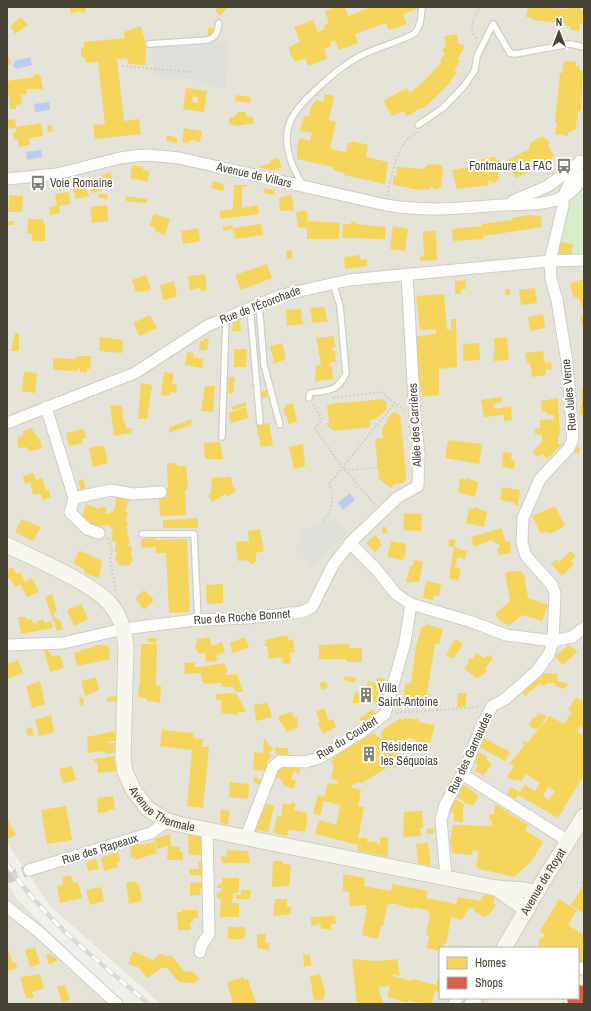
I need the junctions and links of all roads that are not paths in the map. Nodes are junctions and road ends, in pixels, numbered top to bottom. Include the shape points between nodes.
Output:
1 (422, 7) edge
2 (219, 23) dead end
3 (149, 44) dead end
4 (584, 47) edge
5 (418, 125) road end
6 (582, 159) edge
7 (584, 175) edge
8 (7, 179) edge
9 (304, 187) junction
10 (542, 189) junction
11 (563, 197) junction
12 (501, 205) junction
13 (584, 260) edge
14 (550, 261) junction
15 (407, 274) junction
16 (333, 283) junction
17 (254, 306) junction
18 (226, 317) junction
19 (310, 399) road end
20 (46, 407) junction
21 (260, 422) dead end
22 (7, 424) edge
23 (280, 425) dead end
24 (222, 437) dead end
25 (161, 492) dead end
26 (74, 498) junction
27 (103, 533) road end
28 (142, 534) dead end
29 (350, 543) junction
30 (7, 545) edge
31 (411, 604) junction
32 (198, 620) junction
33 (584, 628) edge
34 (123, 629) junction
35 (553, 641) junction
36 (7, 645) edge
37 (462, 774) junction
38 (584, 816) edge
39 (167, 821) junction
40 (207, 828) junction
41 (246, 837) junction
42 (568, 841) junction
43 (29, 870) tunnel mouth
44 (446, 876) junction
45 (496, 888) junction
46 (536, 893) junction
47 (7, 907) edge
48 (527, 910) junction
49 (507, 947) edge
50 (200, 952) dead end
51 (117, 1004) edge

1 - 9 lane via 421,23 414,33 363,54 343,66 308,97 292,116 287,136 288,152 291,164
2 - 3 lane via 214,38
4 - 5 lane via 570,44 510,53 493,24 477,56 475,70 464,86 443,108
6 - 10 street, Avenue de Villars
6 - 11 street
7 - 11 street, Avenue de Villars via 576,187
8 - 9 street, Avenue de Villars via 57,174 120,158 148,155 179,158
9 - 12 street, Avenue de Villars via 407,208 443,210
10 - 11 street
10 - 12 street, Avenue de Villars
11 - 12 street, Avenue de Villars via 538,203
11 - 14 street, Rue Jules Verne via 564,206
13 - 14 street, Rue de l'Écorchade
14 - 15 street, Rue de l'Écorchade
14 - 35 street, Rue Jules Verne via 551,279 568,362 573,439 569,448 540,479 524,518 522,542 526,556 552,586 555,594
15 - 16 street, Rue de l'Écorchade
15 - 29 street, Allée des Carrières via 419,454 418,486 398,497
16 - 17 street, Rue de l'Écorchade via 302,289
16 - 19 lane via 340,306 346,373 342,383 333,390 310,394
17 - 18 street, Rue de l'Écorchade
17 - 21 lane
17 - 23 lane via 264,365
18 - 20 street, Rue de l'Écorchade via 207,326 135,373 115,383
18 - 24 lane
20 - 22 street, Rue de l'Écorchade
20 - 26 street
25 - 26 street via 133,494 111,490
26 - 27 street via 70,512 86,529
28 - 32 lane via 194,534
29 - 31 street via 396,594
29 - 32 street, Rue de Roche Bonnet via 332,565 312,607 302,612
30 - 34 main road, Avenue Thermale via 91,588 109,602 118,615
31 - 35 street via 506,635
31 - 41 street, Rue du Coudert via 405,642 385,714 362,732 319,758 305,762 280,761 273,767
32 - 34 street, Rue de Roche Bonnet
33 - 35 street via 572,637
34 - 36 street, Rue de Roche Bonnet via 63,643
34 - 39 main road, Avenue Thermale via 126,648 125,772 143,804 156,816
35 - 37 street, Rue des Garnaudes via 549,654 537,671 505,699 492,706
37 - 42 street
37 - 44 street, Rue des Garnaudes via 445,805 441,820
38 - 42 main road, Avenue de Royat
39 - 40 main road, Avenue Thermale
39 - 43 street, Rue des Rapeaux via 152,833
40 - 41 main road, Avenue Thermale
40 - 50 street via 209,934
41 - 44 main road, Avenue Thermale via 362,862
42 - 46 main road, Avenue de Royat
44 - 45 main road, Avenue Thermale
45 - 46 main road, Avenue Thermale
45 - 48 main road, Avenue Thermale
46 - 48 main road, Avenue de Royat
47 - 51 street via 39,932
48 - 49 main road, Avenue de Royat

